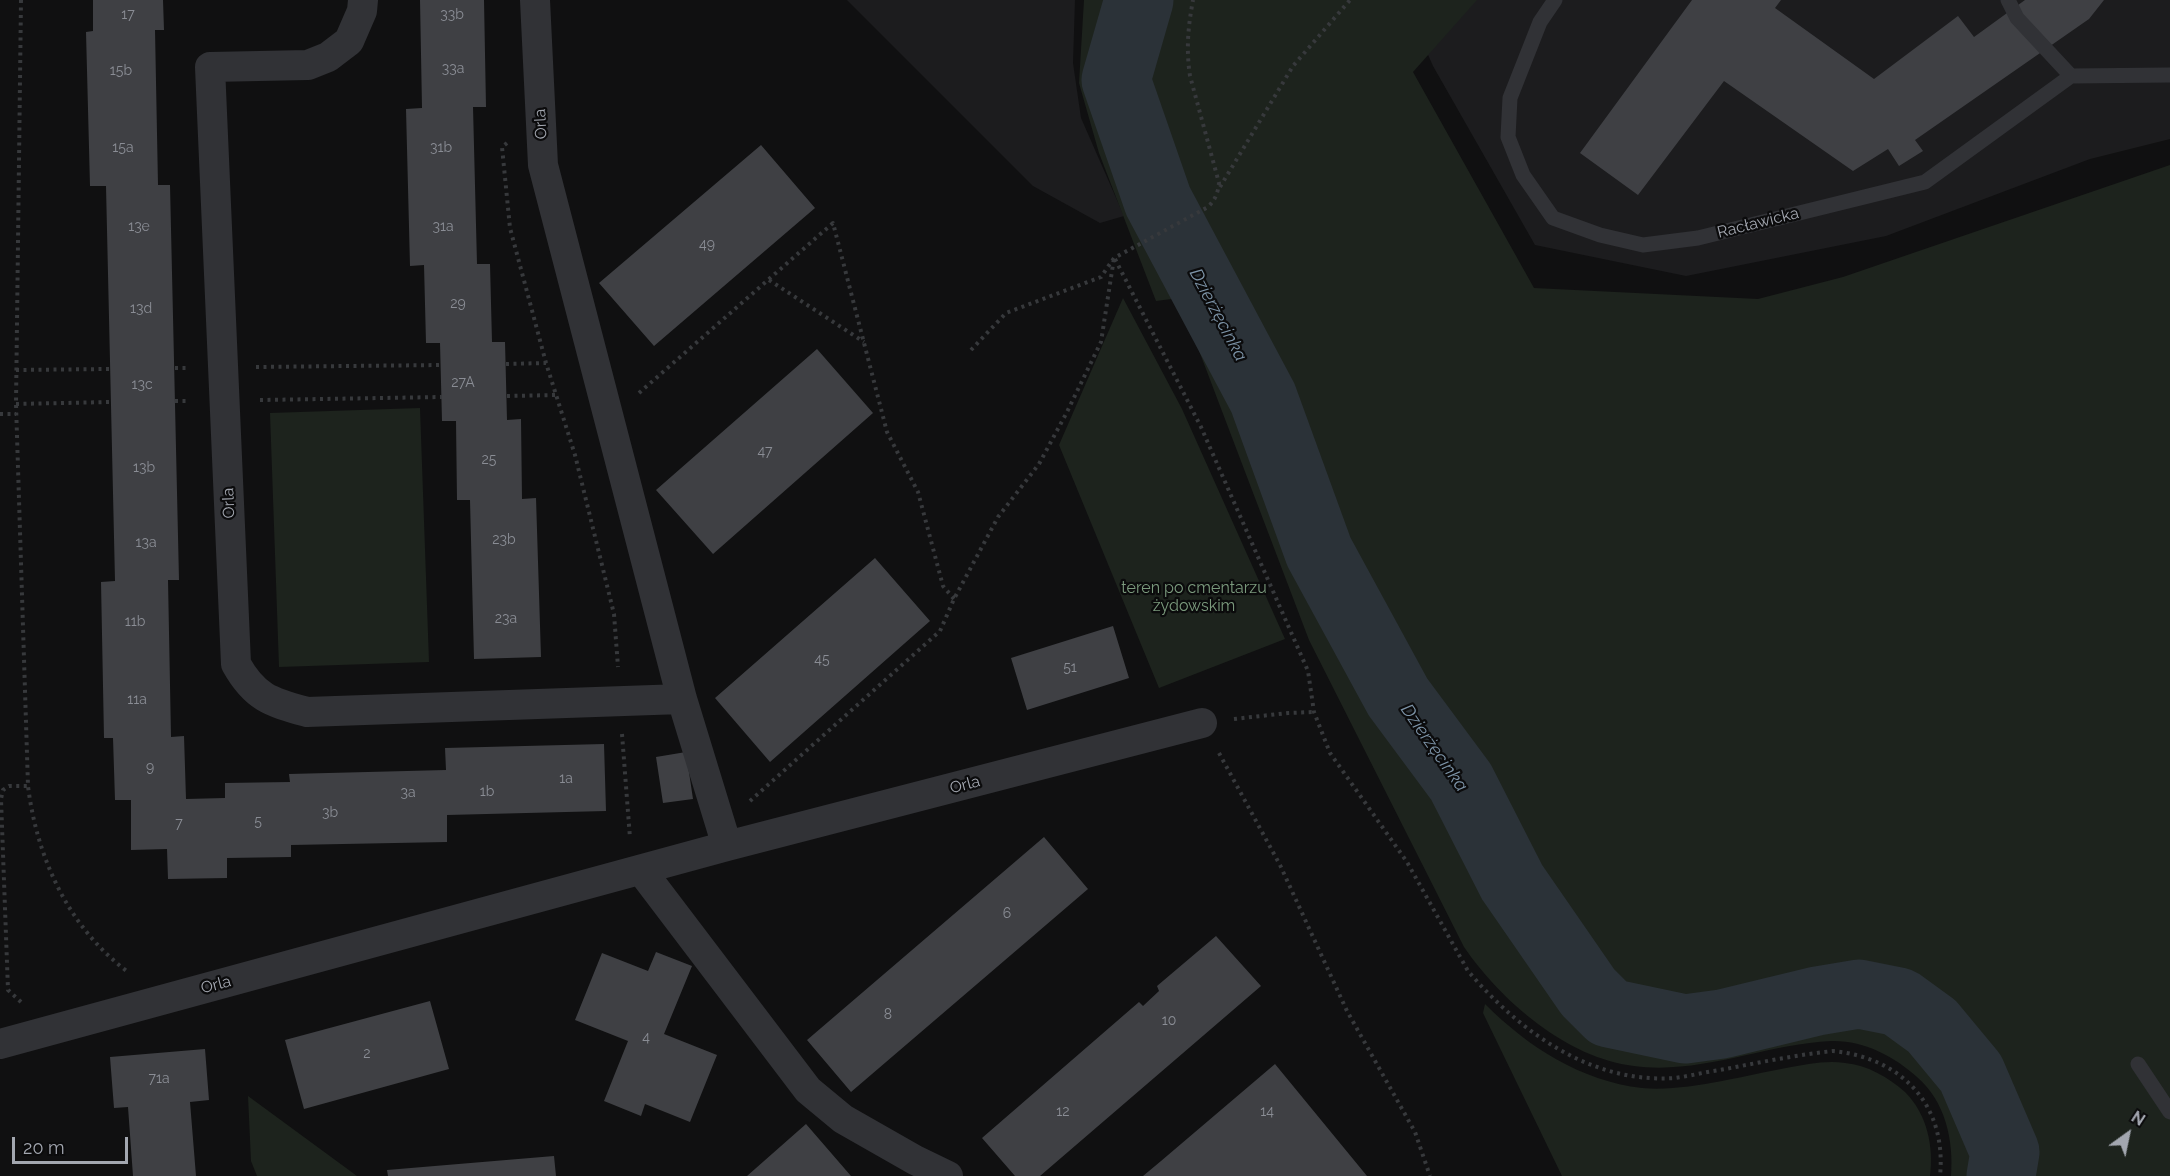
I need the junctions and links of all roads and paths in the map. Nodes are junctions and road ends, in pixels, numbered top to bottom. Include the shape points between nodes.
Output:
1 (21, 0) edge
2 (363, 0) edge
3 (535, 0) edge
4 (1193, 0) edge
5 (1350, 0) edge
6 (1555, 0) edge
7 (2008, 0) edge
8 (2071, 75) junction
9 (2170, 75) edge
10 (514, 137) dead end
11 (1218, 190) junction
12 (1114, 258) junction
13 (769, 280) junction
14 (864, 342) junction
15 (971, 350) dead end
16 (546, 363) junction
17 (506, 364) dead end
18 (441, 365) dead end
19 (223, 367) junction
20 (175, 368) dead end
21 (110, 369) dead end
22 (16, 370) junction
23 (556, 395) junction
24 (507, 396) dead end
25 (442, 397) dead end
26 (225, 400) junction
27 (175, 401) dead end
28 (110, 402) dead end
29 (16, 404) junction
30 (0, 414) edge
31 (16, 414) junction
32 (609, 419) junction
33 (954, 599) junction
34 (682, 699) junction
35 (620, 701) junction
36 (1314, 712) junction
37 (1202, 723) junction
38 (28, 786) junction
39 (718, 816) junction
40 (630, 839) dead end
41 (727, 846) junction
42 (641, 870) junction
43 (135, 977) dead end
44 (0, 990) edge
45 (8, 990) junction
46 (23, 1004) dead end
47 (0, 1044) edge
48 (2138, 1064) dead end
49 (2170, 1112) edge
50 (948, 1176) edge
51 (1430, 1176) edge
52 (1941, 1176) edge

1 - 22 path
2 - 19 street, Orla via 349,41 328,57 308,65 210,67
3 - 32 street, Orla via 543,165
4 - 11 path via 1187,34 1188,61
5 - 11 path via 1293,66
6 - 8 lane, Racławicka via 1540,22 1510,98 1508,136 1523,175 1553,218 1643,245 1698,238 1925,182
7 - 8 lane via 2017,18
8 - 9 lane
10 - 16 path via 502,147 510,228
11 - 12 path via 1208,207
12 - 15 path via 1101,277 1006,313
12 - 33 path via 1101,342 1039,464 998,517
12 - 36 path via 1201,427 1308,671
13 - 14 path
13 - 14 path via 833,223
13 - 32 path
14 - 33 path via 886,432 918,492 943,586
16 - 17 path
16 - 23 path
18 - 19 path
19 - 20 path
19 - 26 street, Orla
21 - 22 path
22 - 29 path
23 - 24 path
23 - 35 path via 575,455 614,614
25 - 26 path
26 - 27 path
26 - 35 street, Orla via 236,664 246,682 264,696 307,712
28 - 29 path
29 - 31 path
30 - 31 path
31 - 38 path
32 - 34 street, Orla
33 - 39 path via 940,632 742,809
34 - 35 street, Orla
34 - 39 street, Orla
35 - 40 path
36 - 37 path
36 - 52 path via 1330,753 1407,862 1468,971 1498,1003 1553,1047 1582,1062 1646,1078 1676,1078 1833,1051 1878,1061 1906,1079 1926,1102 1940,1137
37 - 41 street, Orla
37 - 51 path via 1280,865 1347,1011 1415,1132
38 - 43 path via 33,821 54,881 84,930
38 - 45 path via 9,786 3,790 1,799
39 - 41 street, Orla
41 - 42 street, Orla
42 - 47 street, Orla
42 - 50 street via 808,1090 843,1119
44 - 45 path
45 - 46 path
48 - 49 lane

